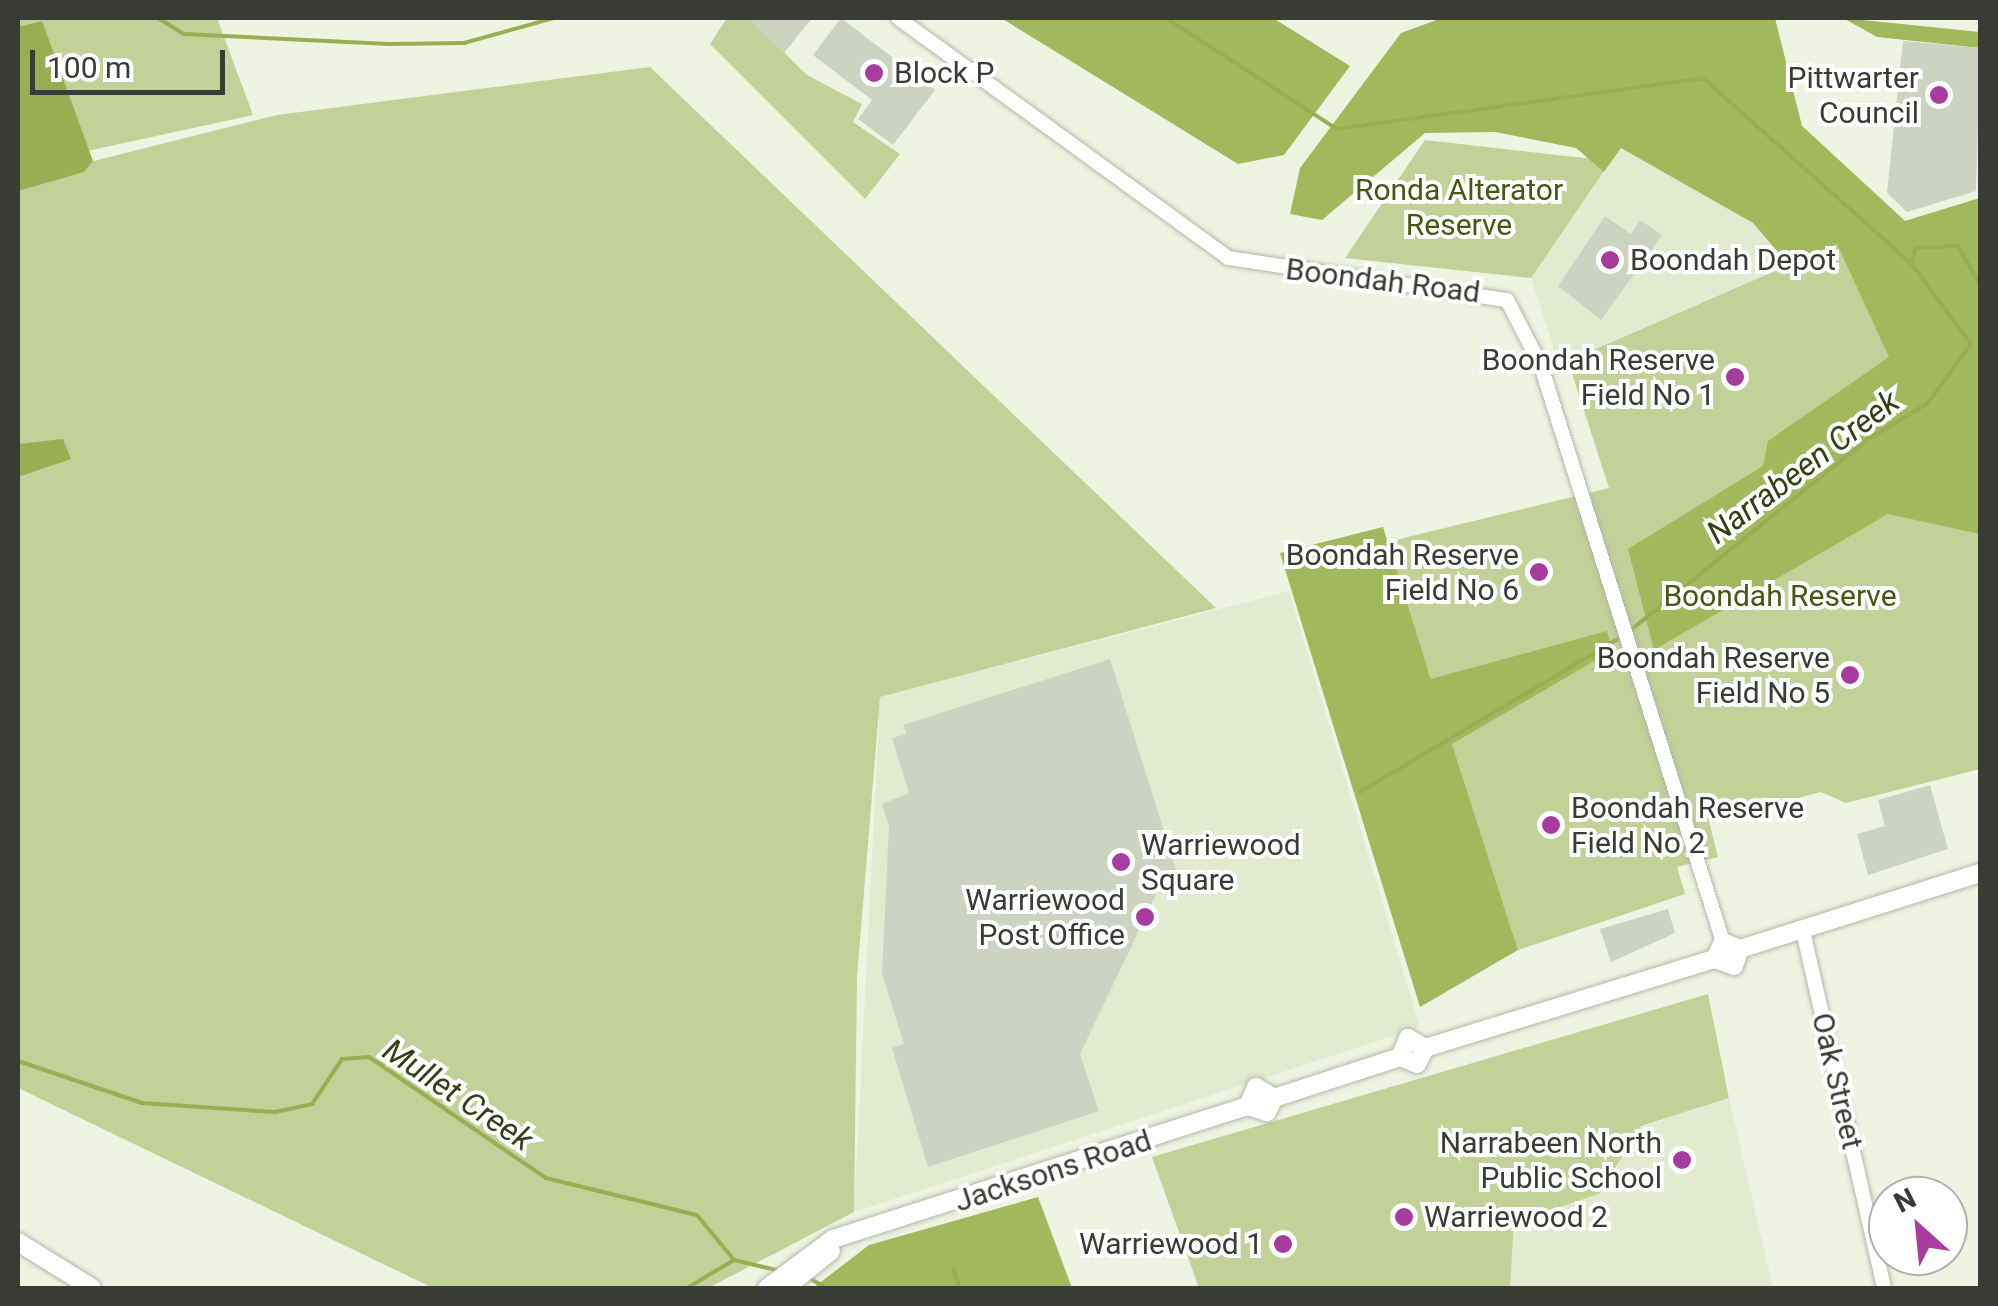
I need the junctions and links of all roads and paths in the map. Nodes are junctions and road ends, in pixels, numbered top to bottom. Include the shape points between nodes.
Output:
1 (898, 18) edge
2 (1980, 873) edge
3 (1803, 932) junction
4 (1726, 950) junction
5 (18, 1242) edge
6 (777, 1287) edge
7 (92, 1288) edge
8 (1884, 1288) edge

1 - 4 street, Boondah Road via 1228,258 1507,300 1534,346
2 - 3 street
3 - 4 street
3 - 8 street, Oak Street
4 - 6 street, Jacksons Road via 1425,1048 1408,1038 1400,1057 1274,1098 1267,1112 1248,1106 857,1232 808,1259
5 - 7 street

